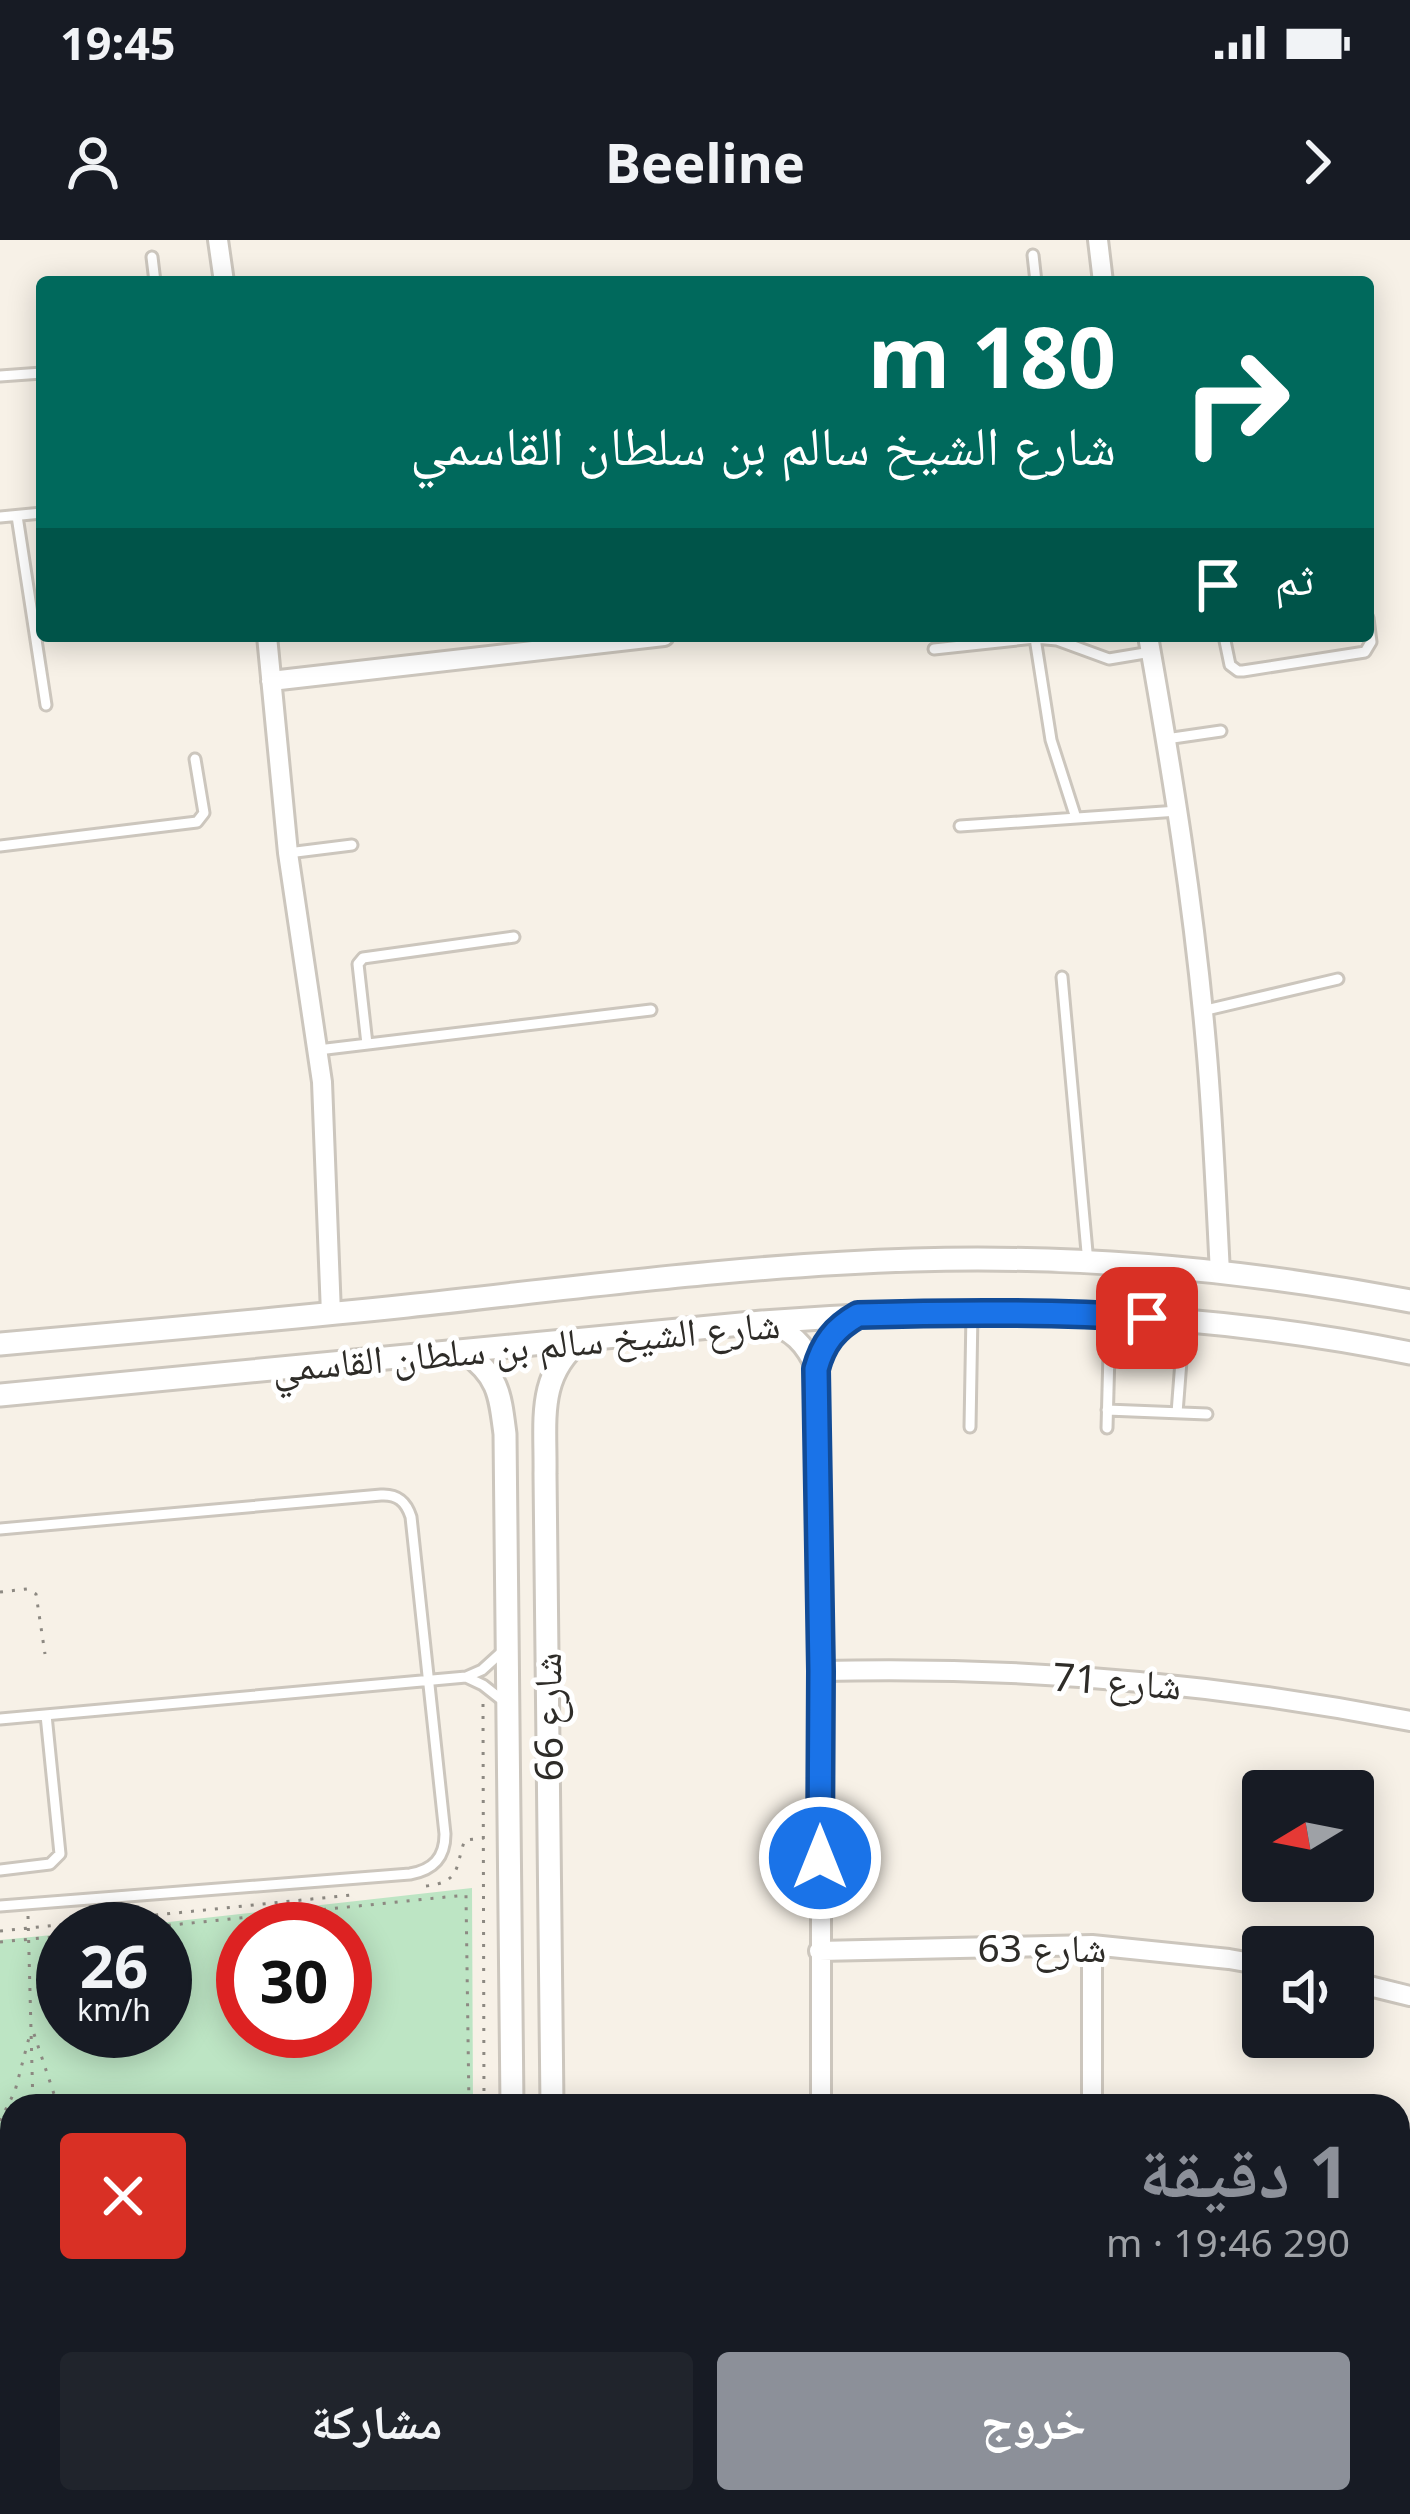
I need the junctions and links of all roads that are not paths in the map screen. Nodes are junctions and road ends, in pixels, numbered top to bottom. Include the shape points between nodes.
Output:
1 (218, 240) edge
2 (1098, 240) edge
3 (1033, 255) dead end
4 (152, 257) dead end
5 (154, 276) edge
6 (223, 276) edge
7 (1035, 276) edge
8 (1102, 276) edge
9 (36, 373) edge
10 (0, 376) edge
11 (36, 514) edge
12 (17, 516) junction
13 (0, 518) edge
14 (36, 640) edge
15 (36, 642) edge
16 (268, 642) edge
17 (562, 642) edge
18 (998, 642) edge
19 (1036, 642) edge
20 (1062, 642) edge
21 (1225, 642) edge
22 (1371, 642) edge
23 (1150, 644) edge
24 (934, 649) dead end
25 (271, 681) junction
26 (46, 705) dead end
27 (1222, 731) dead end
28 (1166, 739) junction
29 (195, 760) dead end
30 (1178, 811) junction
31 (1076, 818) junction
32 (960, 826) dead end
33 (352, 844) dead end
34 (0, 846) edge
35 (288, 854) junction
36 (514, 938) dead end
37 (1062, 977) dead end
38 (1338, 980) dead end
39 (651, 1010) dead end
40 (1202, 1011) junction
41 (367, 1044) junction
42 (318, 1050) junction
43 (1088, 1263) junction
44 (1220, 1273) junction
45 (1410, 1301) edge
46 (972, 1311) junction
47 (331, 1314) junction
48 (858, 1315) junction
49 (1109, 1315) junction
50 (1184, 1320) junction
51 (762, 1322) junction
52 (581, 1340) junction
53 (0, 1344) edge
54 (465, 1352) junction
55 (1410, 1353) edge
56 (816, 1369) junction
57 (0, 1395) edge
58 (1107, 1410) junction
59 (1177, 1413) junction
60 (1207, 1414) dead end
61 (970, 1427) dead end
62 (1107, 1428) dead end
63 (505, 1434) junction
64 (545, 1474) junction
65 (0, 1528) edge
66 (508, 1646) junction
67 (821, 1671) junction
68 (466, 1677) junction
69 (428, 1681) junction
70 (508, 1707) junction
71 (46, 1715) junction
72 (0, 1719) edge
73 (1410, 1721) edge
74 (0, 1870) edge
75 (0, 1906) edge
76 (1092, 1945) junction
77 (819, 1951) junction
78 (1242, 1961) edge
79 (1374, 1987) edge
80 (1410, 1996) edge
81 (512, 2094) edge
82 (552, 2094) edge
83 (821, 2094) edge
84 (1092, 2094) edge

1 - 6 street
2 - 8 street
3 - 7 lane
4 - 5 lane
9 - 10 lane
11 - 12 lane
12 - 13 lane
12 - 14 lane
15 - 26 lane
16 - 25 street
17 - 25 street
18 - 24 lane
19 - 31 lane via 1051,740
20 - 23 lane via 1103,658
21 - 22 lane via 1238,671 1365,652
23 - 28 street
25 - 35 street
27 - 28 lane
28 - 30 street
29 - 34 lane via 204,813 197,822
30 - 31 lane
30 - 40 street
31 - 32 lane
33 - 35 lane
35 - 42 street
36 - 41 lane via 363,958
37 - 43 lane
38 - 40 lane
39 - 41 lane
40 - 44 street
41 - 42 lane
42 - 47 street
43 - 44 street, شارع الشيخ سالم بن سلطان القاسمي
43 - 47 street, شارع الشيخ سالم بن سلطان القاسمي via 816,1264
44 - 45 street, شارع الشيخ سالم بن سلطان القاسمي
46 - 48 street, شارع الشيخ سالم بن سلطان القاسمي
46 - 49 street, شارع الشيخ سالم بن سلطان القاسمي
46 - 61 lane
47 - 53 street, شارع الشيخ سالم بن سلطان القاسمي
48 - 51 street, شارع الشيخ سالم بن سلطان القاسمي
48 - 56 street via 830,1336
49 - 50 street, شارع الشيخ سالم بن سلطان القاسمي
49 - 58 lane
50 - 55 street, شارع الشيخ سالم بن سلطان القاسمي
50 - 59 lane
51 - 52 street, شارع الشيخ سالم بن سلطان القاسمي
51 - 56 street via 797,1337
52 - 54 street, شارع الشيخ سالم بن سلطان القاسمي
52 - 64 street, شارع 66 via 564,1353 547,1390
54 - 57 street, شارع الشيخ سالم بن سلطان القاسمي
54 - 63 street, شارع 66 via 497,1386
56 - 67 street
58 - 59 lane
58 - 62 lane
59 - 60 lane
63 - 64 street via 515,1422 538,1429
63 - 66 street, شارع 66
64 - 82 street, شارع 66
65 - 69 lane via 392,1495 411,1517
66 - 68 lane
66 - 70 street, شارع 66
67 - 73 street, شارع 71 via 1180,1685
67 - 77 street
68 - 69 lane
68 - 70 lane
69 - 71 lane
69 - 75 lane via 445,1834 433,1867
70 - 81 street, شارع 66
71 - 72 lane
71 - 74 lane via 60,1854 50,1864
76 - 77 street, شارع 63
76 - 78 street, شارع 63
76 - 84 street
77 - 83 street
79 - 80 street

